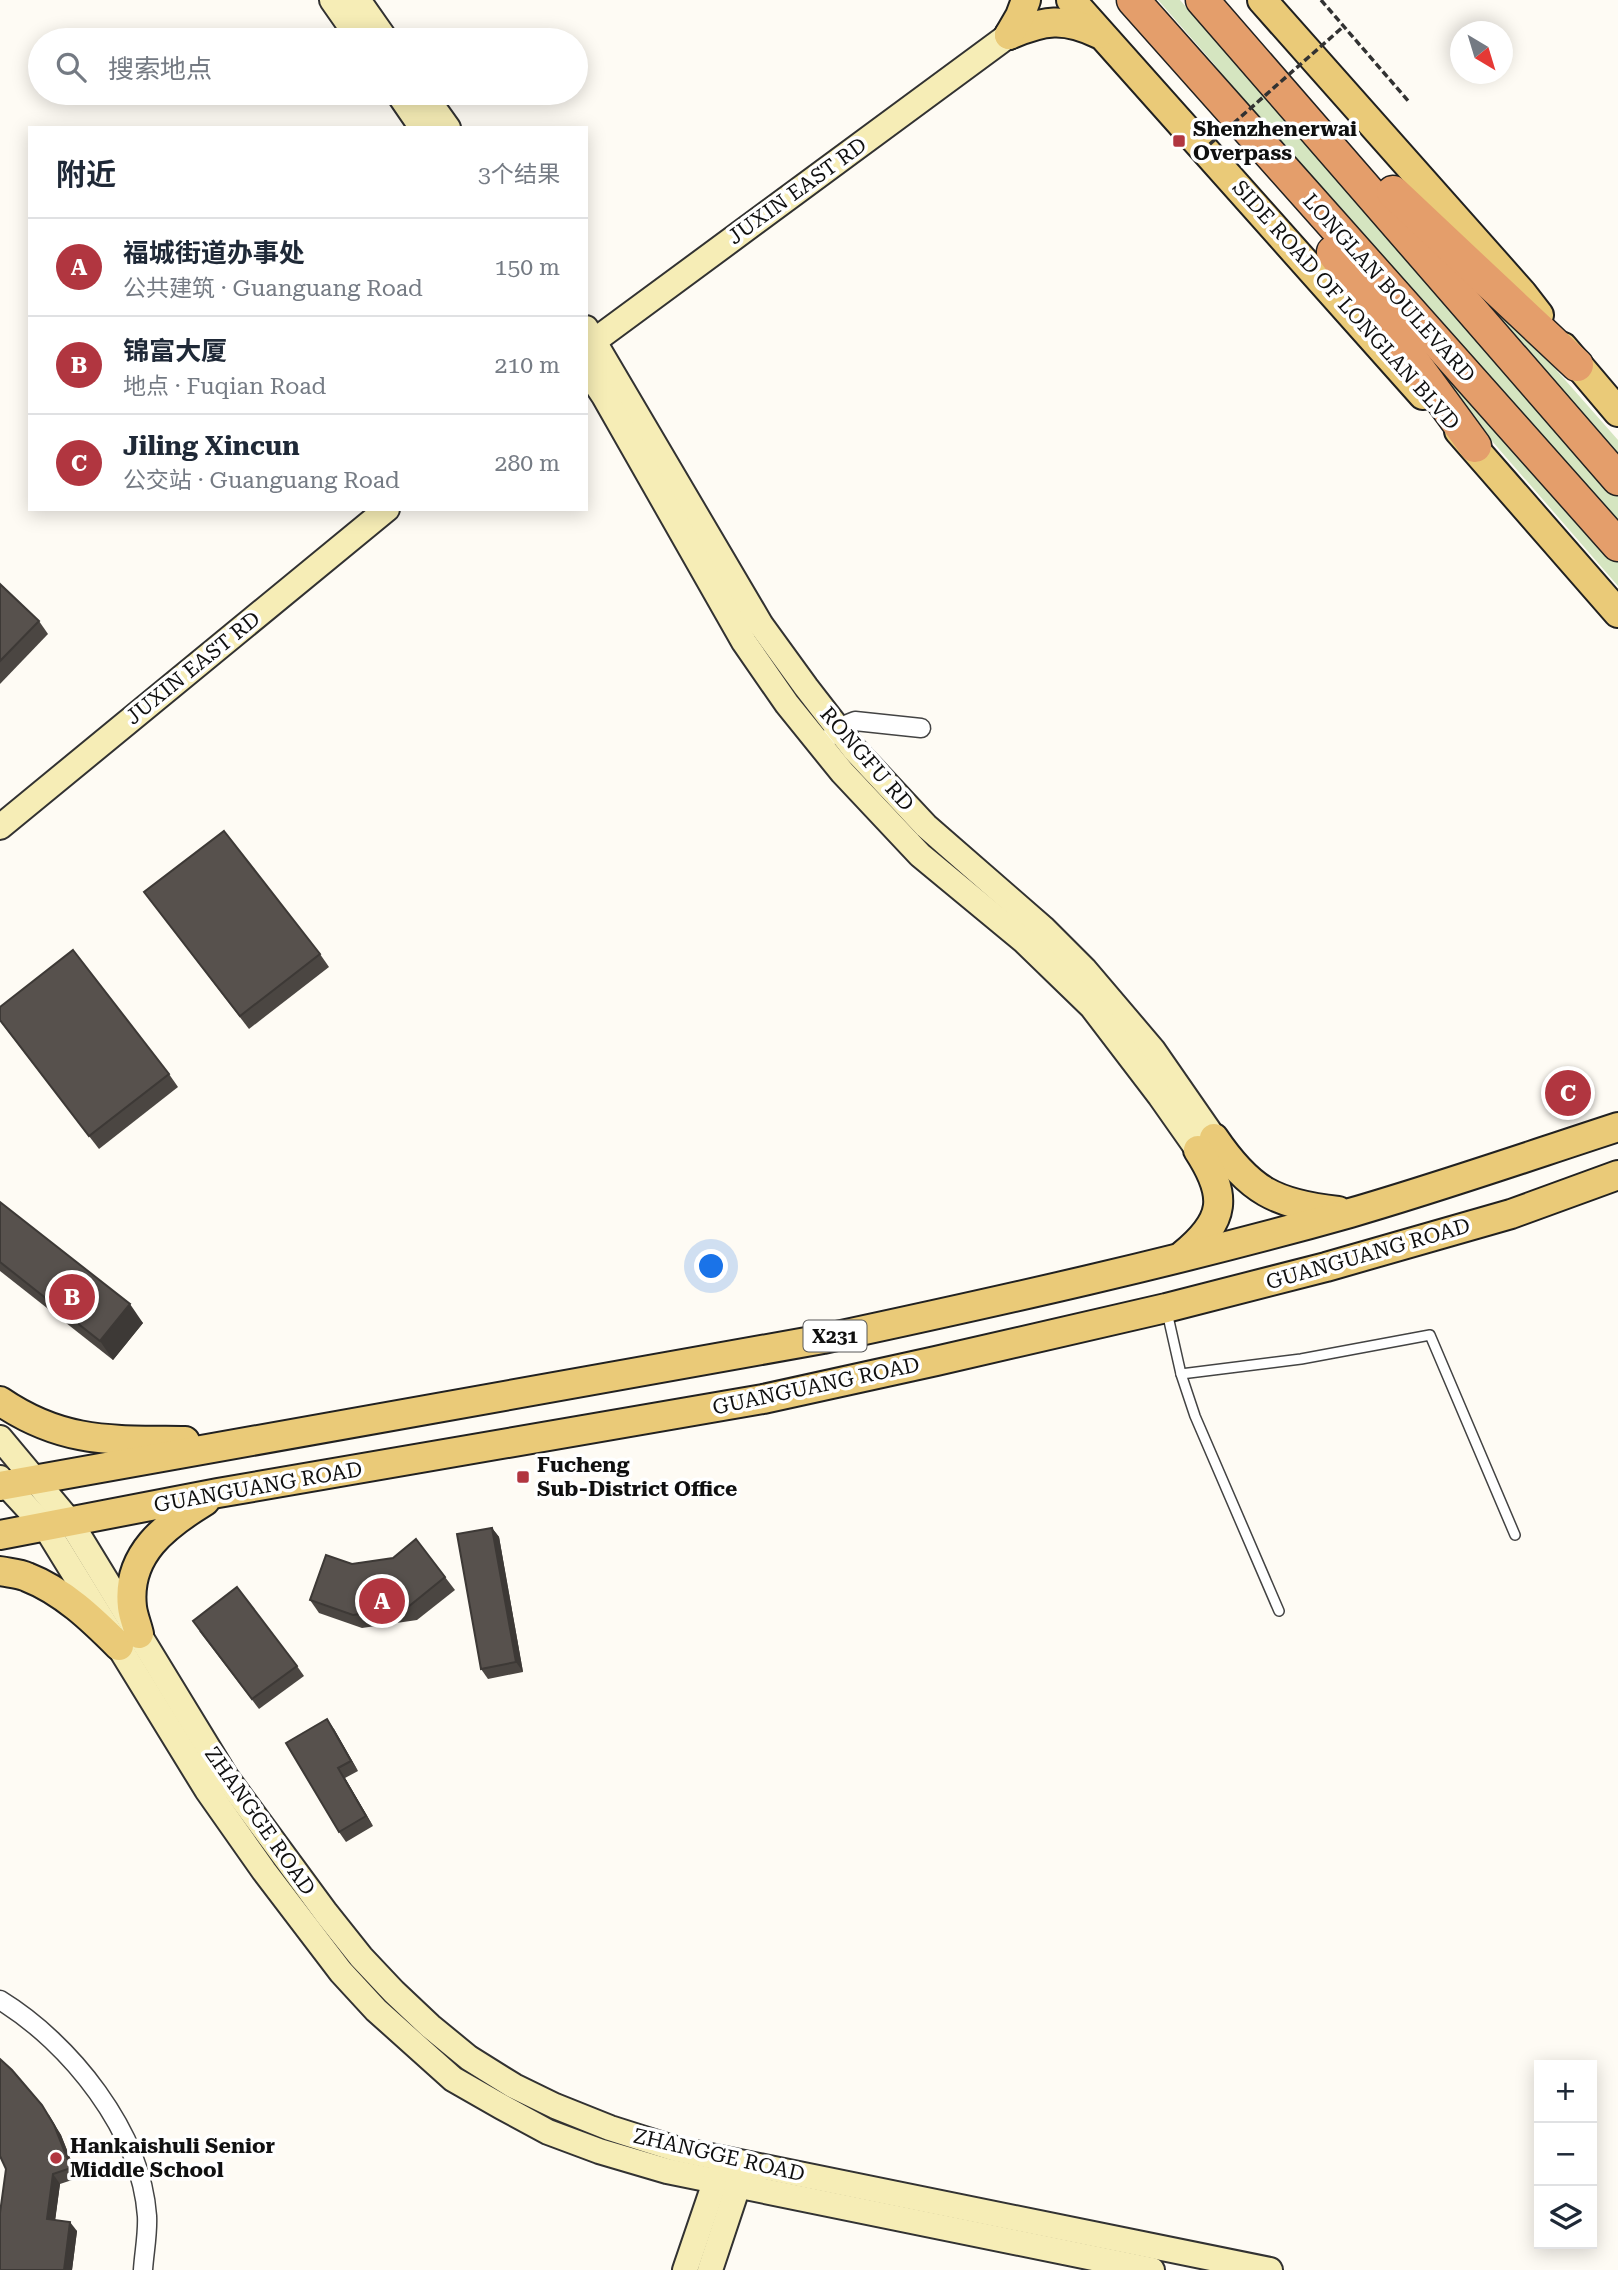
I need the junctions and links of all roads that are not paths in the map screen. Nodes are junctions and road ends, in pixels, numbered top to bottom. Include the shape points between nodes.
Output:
1 (331, 0) edge
2 (358, 0) edge
3 (1026, 0) edge
4 (1071, 0) edge
5 (1133, 0) edge
6 (1202, 0) edge
7 (1262, 0) edge
8 (351, 28) edge
9 (378, 28) edge
10 (1009, 35) junction
11 (1101, 35) junction
12 (1269, 76) junction
13 (413, 105) edge
14 (421, 105) edge
15 (1231, 112) junction
16 (421, 126) edge
17 (446, 126) edge
18 (589, 339) edge
19 (1577, 365) junction
20 (588, 372) edge
21 (1618, 412) edge
22 (1475, 446) junction
23 (1618, 479) edge
24 (385, 511) edge
25 (1618, 545) edge
26 (1618, 613) edge
27 (922, 728) dead end
28 (829, 737) junction
29 (0, 827) edge
30 (1618, 1127) edge
31 (1206, 1144) junction
32 (1618, 1175) edge
33 (1351, 1213) junction
34 (1179, 1258) junction
35 (1166, 1308) junction
36 (1181, 1374) junction
37 (0, 1401) edge
38 (0, 1438) edge
39 (251, 1442) junction
40 (36, 1480) junction
41 (2, 1483) edge
42 (218, 1493) junction
43 (59, 1525) junction
44 (0, 1535) edge
45 (1515, 1535) dead end
46 (0, 1571) edge
47 (1279, 1611) dead end
48 (129, 1640) junction
49 (0, 2000) edge
50 (736, 2161) junction
51 (726, 2184) junction
52 (143, 2270) edge
53 (685, 2270) edge
54 (709, 2270) edge
55 (1152, 2270) edge
56 (1270, 2270) edge

1 - 8 main road
2 - 9 main road
3 - 10 main road
4 - 11 main road, SIDE ROAD OF LONGLAN BLVD
5 - 15 highway, LONGLAN BOULEVARD
6 - 12 highway
7 - 19 main road via 1522,293
10 - 11 main road via 1030,26 1060,22
10 - 18 main road, JUXIN EAST RD
11 - 22 main road, SIDE ROAD OF LONGLAN BLVD via 1412,384
12 - 19 highway
12 - 23 highway
13 - 16 main road
14 - 17 main road
15 - 22 highway
15 - 25 highway, LONGLAN BOULEVARD
18 - 28 main road, RONGFU RD
19 - 21 main road
20 - 28 main road, RONGFU RD via 744,642 787,704
22 - 26 main road, SIDE ROAD OF LONGLAN BLVD
24 - 29 main road, JUXIN EAST RD
27 - 28 street via 855,721
28 - 31 main road, RONGFU RD via 876,774 926,826 1085,970 1153,1050
30 - 33 main road, X231
31 - 33 main road via 1264,1192 1303,1207
31 - 34 main road via 1217,1215 1201,1240
32 - 35 main road, GUANGUANG ROAD / X231 via 1511,1214
33 - 34 main road, X231
34 - 39 main road, X231 via 823,1339
35 - 36 lane
35 - 42 main road, GUANGUANG ROAD / X231 via 763,1399
36 - 45 lane via 1301,1359 1430,1335
36 - 47 lane
37 - 39 main road via 38,1424 84,1438
38 - 40 main road
39 - 40 main road, X231
40 - 41 main road, X231
40 - 43 main road
41 - 43 main road
42 - 43 main road, GUANGUANG ROAD / X231
42 - 48 main road via 158,1534 143,1554 134,1580
43 - 44 main road, GUANGUANG ROAD / X231
43 - 48 main road, ZHANGGE ROAD
46 - 48 main road via 26,1576
48 - 50 main road, ZHANGGE ROAD via 284,1858 361,1956 430,2026 469,2058 555,2106 676,2149
48 - 51 main road, ZHANGGE ROAD via 207,1790 341,1972 412,2045 453,2079 548,2132 655,2168
49 - 52 street via 58,2044 91,2083 118,2127 139,2174 147,2217
50 - 51 main road
50 - 56 main road, ZHANGGE ROAD
51 - 53 main road
51 - 54 main road
51 - 55 main road, ZHANGGE ROAD

